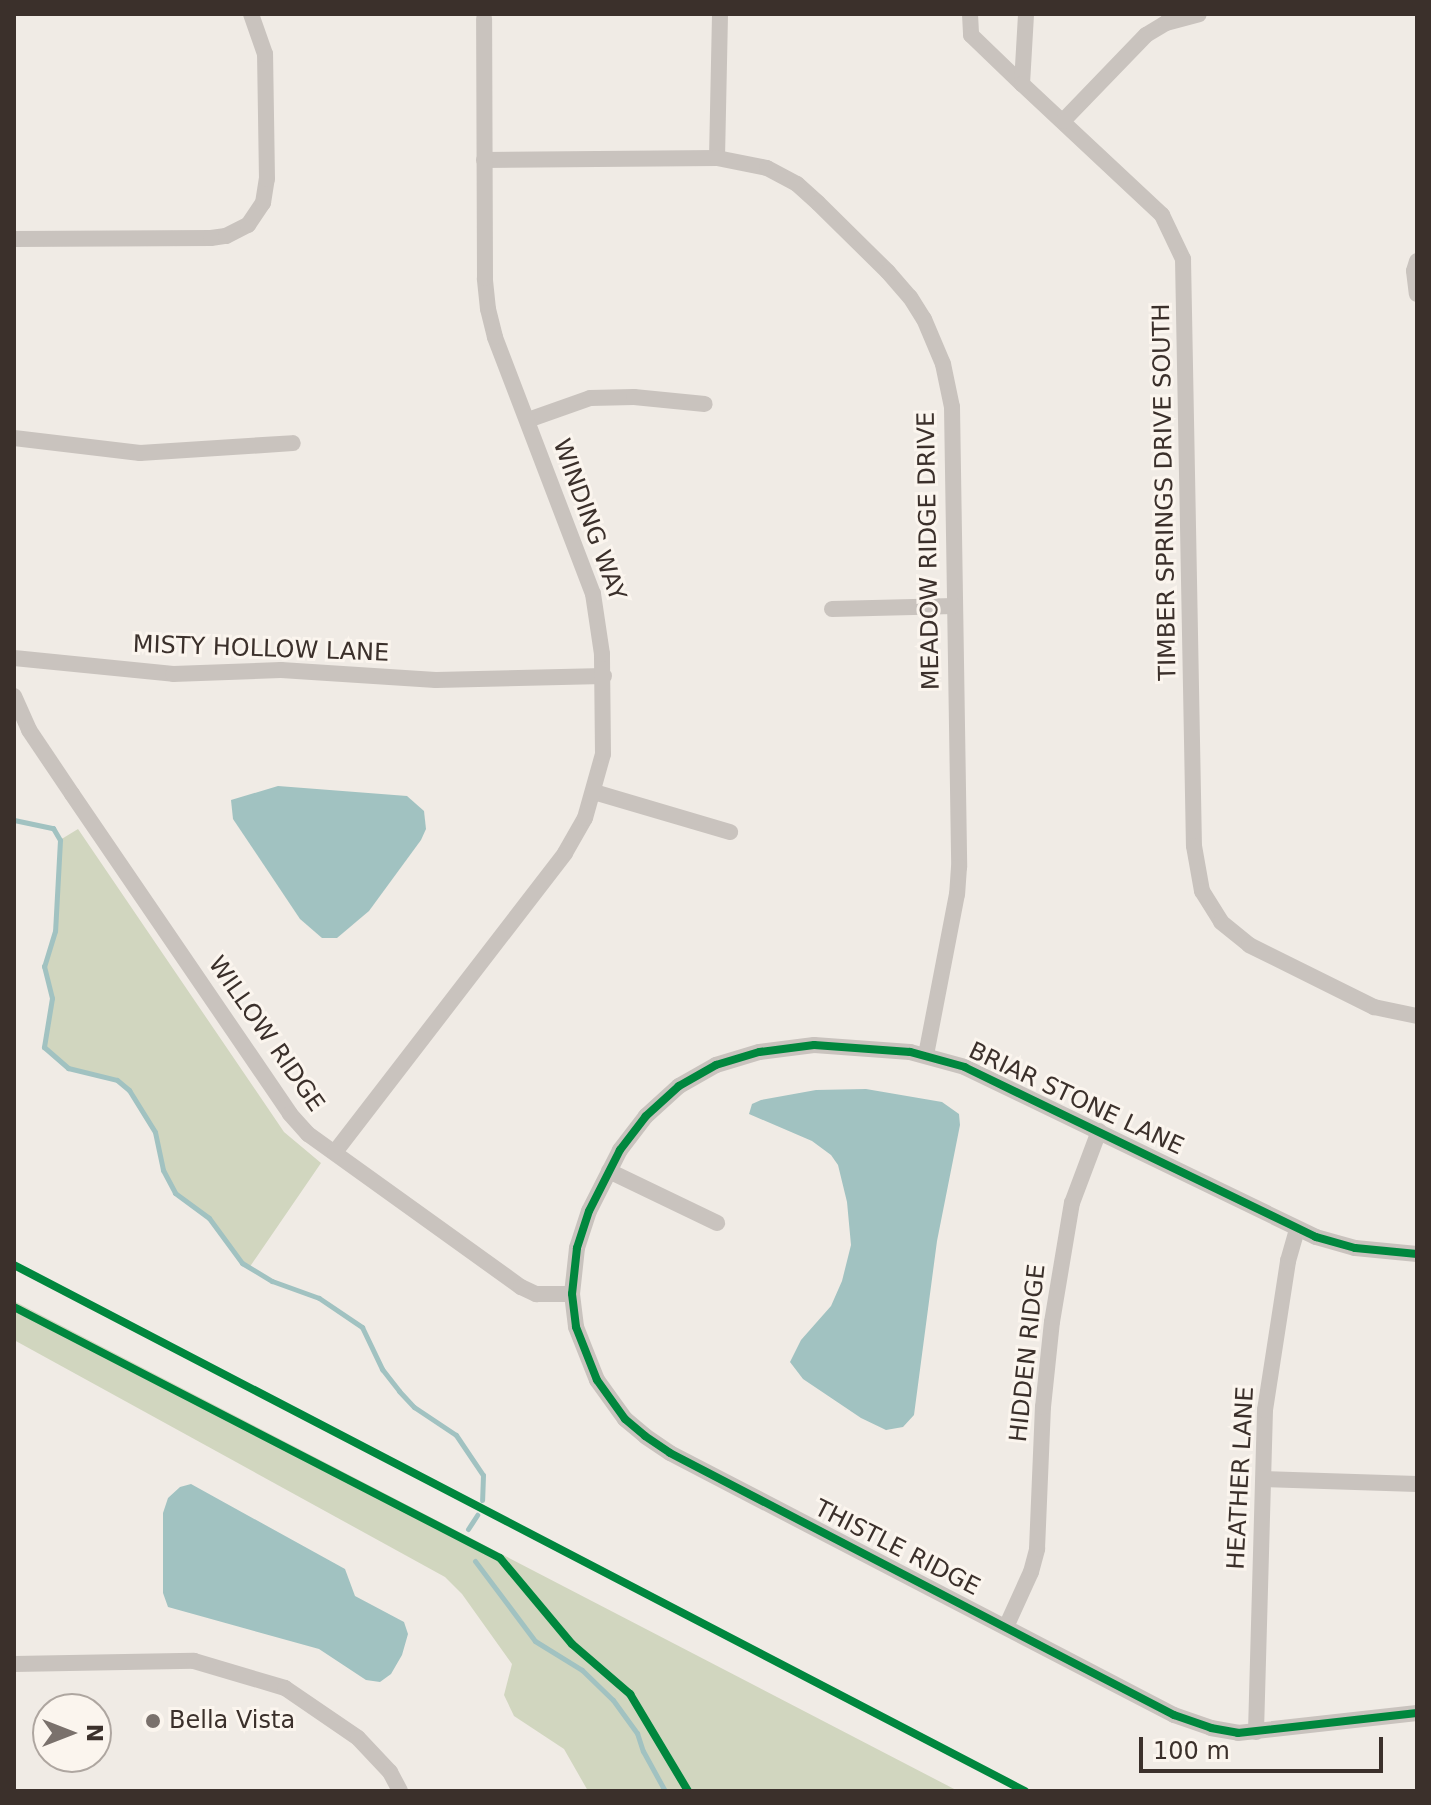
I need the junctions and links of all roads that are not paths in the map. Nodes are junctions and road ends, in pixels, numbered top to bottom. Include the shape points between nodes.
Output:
1 (251, 14) edge
2 (720, 14) edge
3 (970, 14) edge
4 (1026, 14) edge
5 (1199, 14) edge
6 (484, 19) dead end
7 (1022, 84) junction
8 (1063, 121) junction
9 (717, 158) junction
10 (484, 160) junction
11 (14, 239) edge
12 (1417, 261) edge
13 (1417, 294) edge
14 (705, 404) dead end
15 (528, 420) junction
16 (14, 438) edge
17 (293, 443) dead end
18 (954, 606) junction
19 (832, 609) dead end
20 (14, 658) edge
21 (604, 676) junction
22 (14, 696) edge
23 (594, 792) junction
24 (730, 832) dead end
25 (1417, 1016) edge
26 (926, 1055) junction
27 (1099, 1131) junction
28 (335, 1152) junction
29 (609, 1171) junction
30 (717, 1223) dead end
31 (1297, 1229) junction
32 (1417, 1254) edge
33 (572, 1294) junction
34 (1264, 1479) junction
35 (1417, 1484) edge
36 (1006, 1627) junction
37 (14, 1664) edge
38 (1417, 1713) edge
39 (1256, 1732) junction
40 (400, 1791) edge

1 - 11 street via 265,54 267,179 263,203 248,225 211,238
2 - 9 street
3 - 7 street, TIMBER SPRINGS DRIVE SOUTH via 971,35
4 - 7 street
5 - 8 street via 1146,35
6 - 10 street, WINDING WAY
7 - 8 street, TIMBER SPRINGS DRIVE SOUTH
8 - 25 street, TIMBER SPRINGS DRIVE SOUTH via 1162,215 1183,259 1195,866 1202,891 1214,914 1249,945 1374,1007
9 - 10 street, MEADOW RIDGE DRIVE
9 - 18 street, MEADOW RIDGE DRIVE via 757,164 797,184 888,272 924,319 943,364 952,407
10 - 15 street, WINDING WAY via 488,309
12 - 13 street
14 - 15 street via 590,398
15 - 21 street, WINDING WAY via 593,594
16 - 17 street via 140,453
18 - 19 street
18 - 26 street, MEADOW RIDGE DRIVE via 957,894
20 - 21 street, MISTY HOLLOW LANE via 173,674 281,670 436,680
21 - 23 street, WINDING WAY via 604,739
22 - 28 street, WILLOW RIDGE via 38,743 290,1114
23 - 24 street
23 - 28 street, WINDING WAY via 565,853
26 - 27 street, BRIAR STONE LANE via 983,1074
26 - 29 street, BRIAR STONE LANE via 814,1045 731,1060 667,1095 627,1138
27 - 31 street, BRIAR STONE LANE
27 - 36 street, HIDDEN RIDGE via 1072,1203 1050,1337 1037,1549
28 - 33 street, WILLOW RIDGE via 521,1287 536,1294
29 - 30 street
29 - 33 street, THISTLE RIDGE via 577,1248
31 - 32 street, BRIAR STONE LANE via 1355,1248
31 - 34 street, HEATHER LANE via 1270,1377
33 - 36 street, THISTLE RIDGE via 590,1368 615,1406 645,1436
34 - 35 street
34 - 39 street, HEATHER LANE
36 - 39 street, THISTLE RIDGE via 1185,1719 1224,1732
37 - 40 street via 194,1661 285,1688 358,1738
38 - 39 street, THISTLE RIDGE

